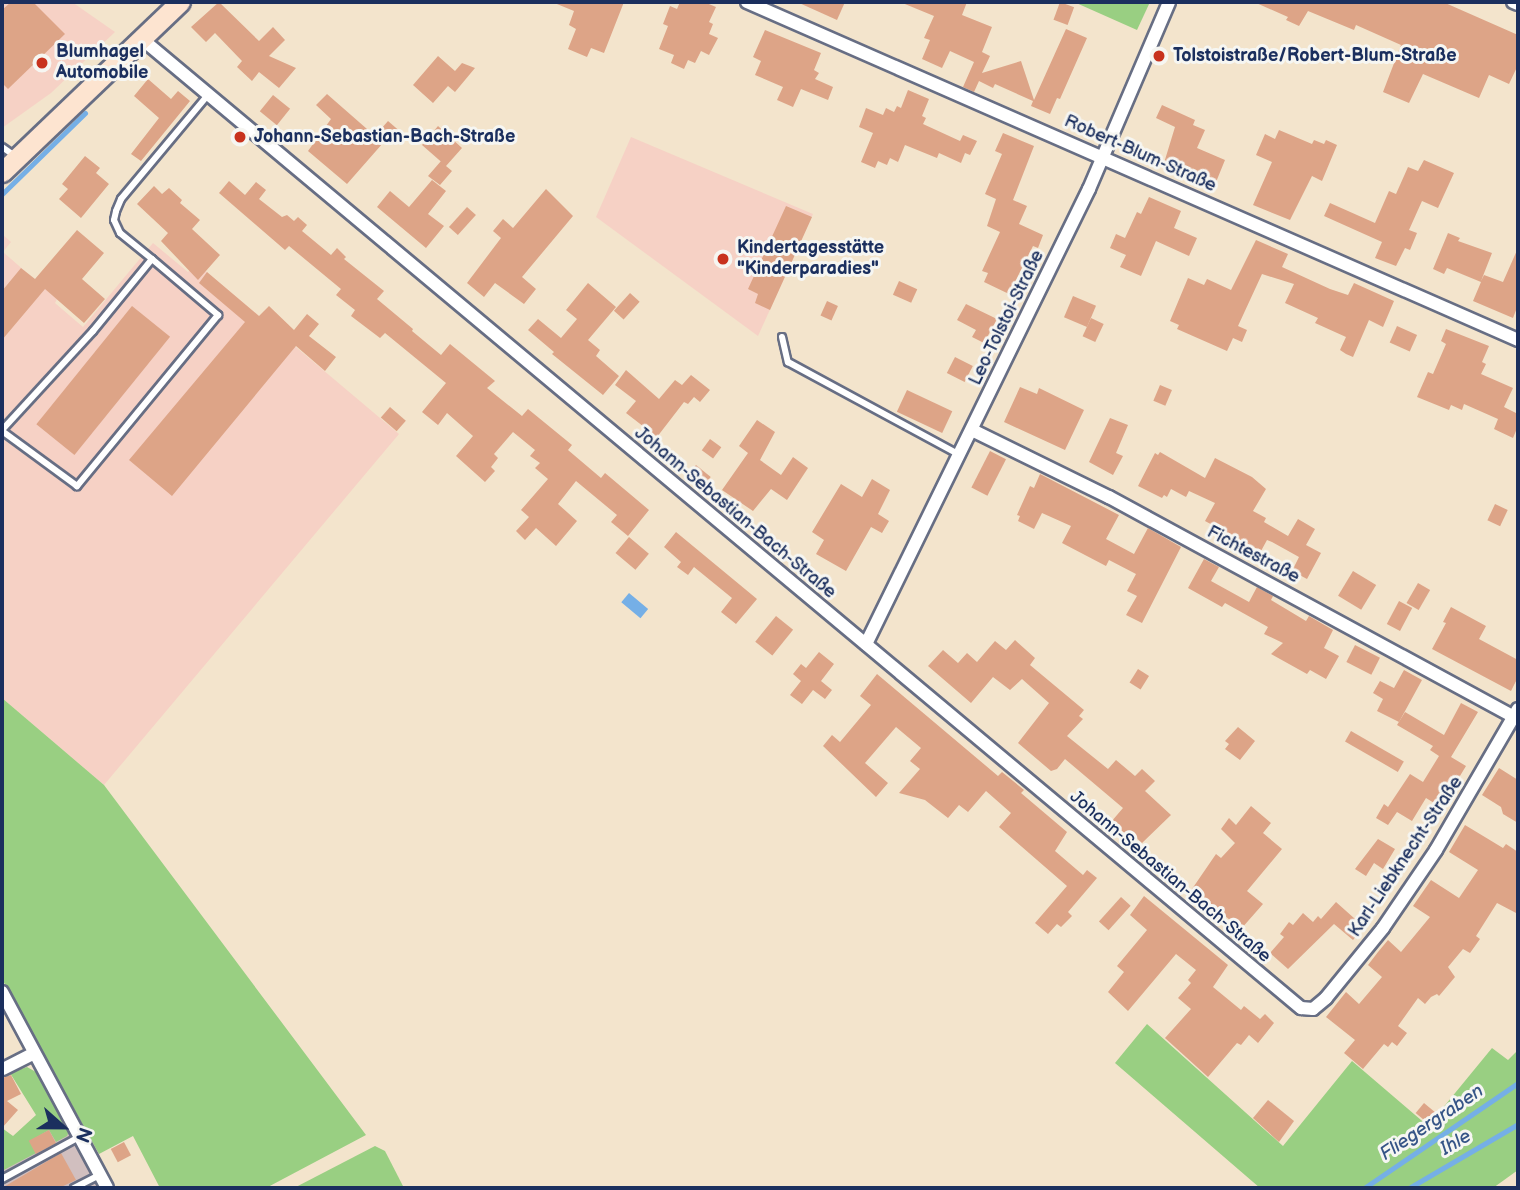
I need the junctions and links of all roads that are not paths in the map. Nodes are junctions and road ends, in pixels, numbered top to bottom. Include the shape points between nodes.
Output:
1 (180, 2) edge
2 (747, 2) edge
3 (1169, 2) edge
4 (1513, 2) edge
5 (1518, 4) edge
6 (142, 39) junction
7 (207, 96) junction
8 (9, 152) edge
9 (1103, 157) junction
10 (2, 172) edge
11 (152, 259) junction
12 (782, 337) dead end
13 (1518, 340) edge
14 (2, 430) edge
15 (972, 430) junction
16 (960, 455) junction
17 (866, 644) junction
18 (1516, 713) edge
19 (2, 992) edge
20 (1307, 1010) joint
21 (33, 1054) junction
22 (3, 1069) edge
23 (79, 1137) junction
24 (99, 1175) junction
25 (2, 1179) edge
26 (74, 1188) edge
27 (107, 1188) edge

1 - 6 main road
2 - 9 street, Robert-Blum-Straße
3 - 9 street, Leo-Tolstoi-Straße
4 - 5 street
6 - 7 street, Johann-Sebastian-Bach-Straße
6 - 8 main road
7 - 11 lane via 121,199 116,211 114,220 120,233
7 - 17 street, Johann-Sebastian-Bach-Straße
8 - 10 main road
9 - 13 street, Robert-Blum-Straße
9 - 15 street, Leo-Tolstoi-Straße
11 - 14 lane
11 - 14 lane via 218,315 77,486
12 - 16 lane via 788,362
15 - 16 street, Leo-Tolstoi-Straße
15 - 18 street, Fichtestraße via 1109,497
16 - 17 street, Leo-Tolstoi-Straße
17 - 20 street, Johann-Sebastian-Bach-Straße via 1288,999
18 - 20 street, Karl-Liebknecht-Straße via 1401,902 1326,998
19 - 21 street
21 - 22 street
21 - 23 street
23 - 24 street
23 - 25 lane
24 - 26 lane
24 - 27 street

